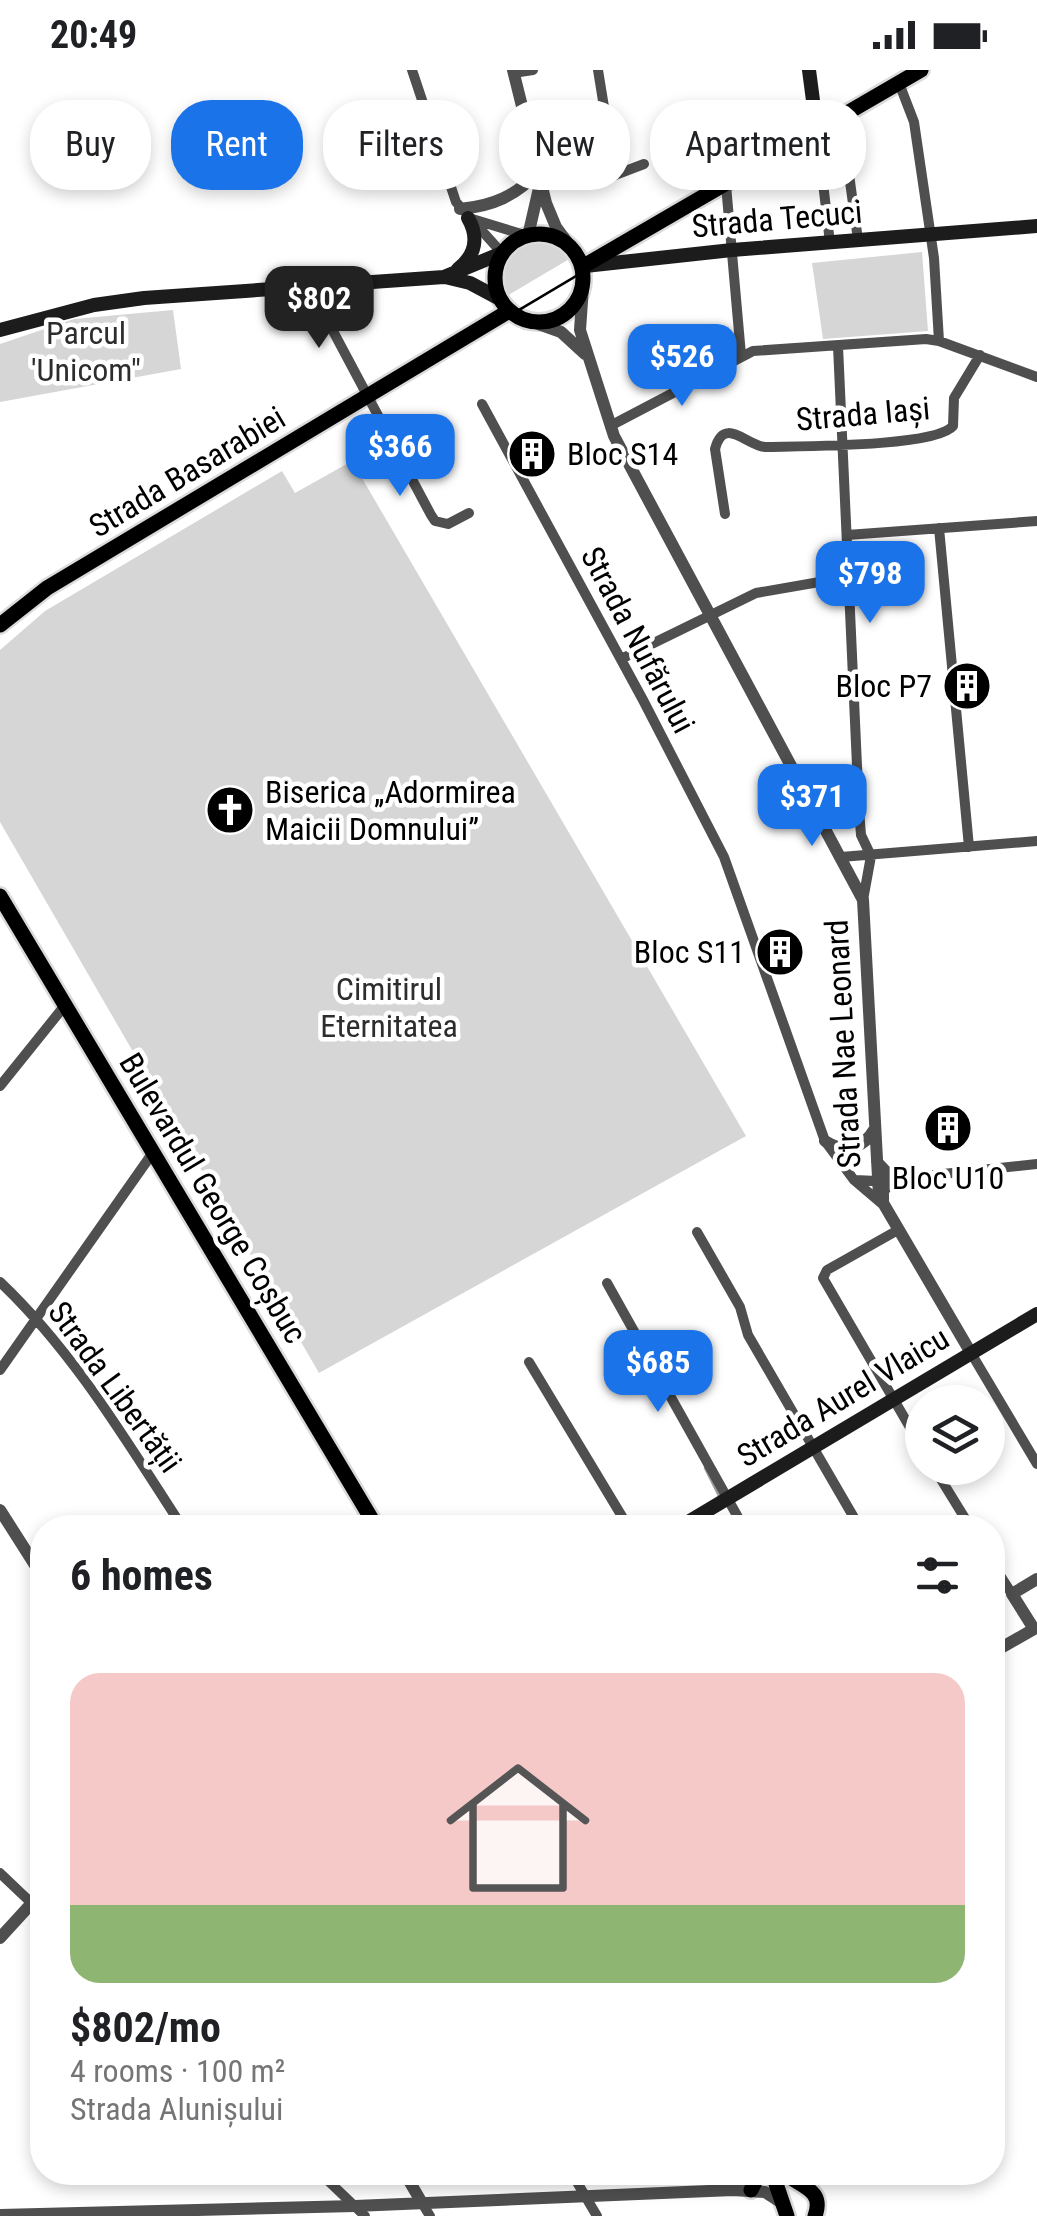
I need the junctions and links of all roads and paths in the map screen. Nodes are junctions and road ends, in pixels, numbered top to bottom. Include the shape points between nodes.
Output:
1 (412, 70) edge
2 (534, 70) edge
3 (598, 70) edge
4 (809, 70) edge
5 (921, 70) edge
6 (513, 71) edge
7 (898, 83) junction
8 (520, 100) edge
9 (603, 100) edge
10 (813, 100) edge
11 (866, 102) edge
12 (644, 164) dead end
13 (630, 169) edge
14 (518, 190) edge
15 (536, 190) edge
16 (543, 190) edge
17 (717, 190) edge
18 (726, 190) edge
19 (824, 190) edge
20 (851, 190) edge
21 (464, 214) junction
22 (1037, 226) edge
23 (931, 235) junction
24 (528, 236) junction
25 (858, 240) junction
26 (830, 242) junction
27 (570, 246) junction
28 (732, 250) junction
29 (502, 253) junction
30 (582, 267) junction
31 (444, 277) junction
32 (309, 286) junction
33 (582, 287) junction
34 (504, 305) junction
35 (533, 322) junction
36 (0, 330) edge
37 (939, 340) junction
38 (838, 346) junction
39 (585, 355) junction
40 (980, 355) junction
41 (741, 356) junction
42 (1037, 377) edge
43 (366, 396) junction
44 (482, 404) dead end
45 (610, 426) junction
46 (842, 445) junction
47 (468, 513) dead end
48 (725, 514) dead end
49 (1037, 520) edge
50 (939, 528) junction
51 (847, 535) junction
52 (848, 577) junction
53 (708, 614) junction
54 (0, 625) edge
55 (620, 659) junction
56 (1037, 841) edge
57 (969, 847) junction
58 (841, 856) junction
59 (871, 856) junction
60 (0, 896) edge
61 (864, 900) junction
62 (66, 1004) junction
63 (0, 1086) edge
64 (874, 1130) junction
65 (825, 1141) junction
66 (154, 1151) junction
67 (876, 1160) junction
68 (1037, 1164) edge
69 (893, 1179) junction
70 (854, 1180) junction
71 (877, 1181) junction
72 (882, 1204) junction
73 (898, 1230) junction
74 (696, 1232) dead end
75 (0, 1282) edge
76 (607, 1283) dead end
77 (1037, 1314) edge
78 (38, 1317) junction
79 (971, 1353) junction
80 (529, 1362) dead end
81 (0, 1370) edge
82 (893, 1399) junction
83 (905, 1419) edge
84 (813, 1447) junction
85 (1037, 1464) edge
86 (944, 1485) edge
87 (727, 1498) junction
88 (0, 1510) edge
89 (175, 1515) edge
90 (369, 1515) edge
91 (621, 1515) edge
92 (699, 1515) edge
93 (737, 1515) edge
94 (852, 1515) edge
95 (963, 1515) edge
96 (30, 1557) edge
97 (1037, 1579) edge
98 (1005, 1583) edge
99 (1012, 1594) junction
100 (1035, 1632) edge
101 (1005, 1647) edge
102 (0, 1873) edge
103 (30, 1901) edge
104 (30, 1914) edge
105 (0, 1938) edge
106 (333, 2185) edge
107 (412, 2185) edge
108 (578, 2185) edge
109 (754, 2185) edge
110 (798, 2186) joint
111 (751, 2190) junction
112 (585, 2197) junction
113 (422, 2202) junction
114 (783, 2206) edge
115 (360, 2211) edge
116 (0, 2215) edge
117 (32, 2215) edge
118 (430, 2216) edge
119 (597, 2216) edge
120 (814, 2216) edge

1 - 21 street
2 - 6 street
3 - 9 street
4 - 10 main road
5 - 7 main road
6 - 8 street
7 - 11 main road
7 - 23 street via 914,122
12 - 13 street
14 - 21 street
15 - 24 street
16 - 27 street
17 - 30 main road
18 - 28 street
19 - 26 street
20 - 25 street
21 - 24 street
21 - 29 street
21 - 31 main road via 474,248 463,266
22 - 23 main road, Strada Tecuci
23 - 25 main road, Strada Tecuci
23 - 37 street
24 - 27 main road via 550,236
24 - 29 main road
25 - 26 main road, Strada Tecuci
26 - 28 main road, Strada Tecuci
27 - 30 main road
28 - 30 main road, Strada Tecuci
28 - 41 street
29 - 31 main road
29 - 34 main road via 495,276
30 - 33 main road
31 - 32 main road
31 - 34 main road via 470,283
32 - 36 main road via 128,300
32 - 43 street
33 - 35 main road via 559,318
33 - 39 street, Strada Nae Leonard
34 - 35 main road
34 - 43 main road, Strada Basarabiei
35 - 39 street via 561,332
37 - 38 street
37 - 40 street
38 - 41 street
38 - 46 street
39 - 45 street, Strada Nae Leonard
40 - 42 street
40 - 46 street, Strada Iași via 954,398 953,426 946,434
41 - 45 street
43 - 47 street via 435,520 448,524
43 - 54 main road, Strada Basarabiei via 48,588
44 - 55 street, Strada Nufărului
45 - 53 street, Strada Nae Leonard
46 - 48 street, Strada Iași via 755,446 742,436 724,435 715,449
46 - 51 street
49 - 50 street
50 - 51 street
50 - 57 street
51 - 52 street
52 - 53 street via 756,592
52 - 59 street via 860,835
53 - 55 street
53 - 58 street, Strada Nae Leonard
55 - 65 street, Strada Nufărului via 724,857
56 - 57 street
57 - 59 street
58 - 59 street
58 - 61 street, Strada Nae Leonard
59 - 61 street
60 - 62 main road, Bulevardul George Coșbuc
61 - 64 street, Strada Nae Leonard
62 - 63 street
62 - 66 main road, Bulevardul George Coșbuc
64 - 65 street via 854,1148
64 - 67 street, Strada Nae Leonard
65 - 70 street, Strada Nufărului
66 - 78 street
66 - 90 main road, Bulevardul George Coșbuc
67 - 69 street
67 - 71 street, Strada Nae Leonard
68 - 69 street
69 - 71 street
69 - 72 street
70 - 71 street
70 - 72 street, Strada Nufărului
71 - 72 street, Strada Nae Leonard
72 - 73 street, Strada Nae Leonard
73 - 79 street, Strada Nae Leonard
73 - 82 street via 827,1270 824,1278
74 - 84 street
75 - 78 street, Strada Libertății
76 - 87 street
77 - 79 main road, Strada Aurel Vlaicu
78 - 81 street
78 - 89 street, Strada Libertății
79 - 82 main road, Strada Aurel Vlaicu
79 - 85 street
80 - 91 street
82 - 83 street
82 - 84 main road, Strada Aurel Vlaicu
84 - 87 main road, Strada Aurel Vlaicu
84 - 94 street
86 - 95 street
87 - 92 main road, Strada Aurel Vlaicu
87 - 93 street
88 - 96 street
97 - 99 street
98 - 99 street
99 - 100 street
100 - 101 street
102 - 103 street
104 - 105 street
106 - 115 street
107 - 113 street
108 - 112 street
109 - 111 main road
110 - 114 main road via 790,2188
110 - 120 main road via 815,2193
111 - 112 street
111 - 114 street
112 - 113 street
112 - 119 street
113 - 115 street
113 - 118 street
115 - 117 street
116 - 117 street

